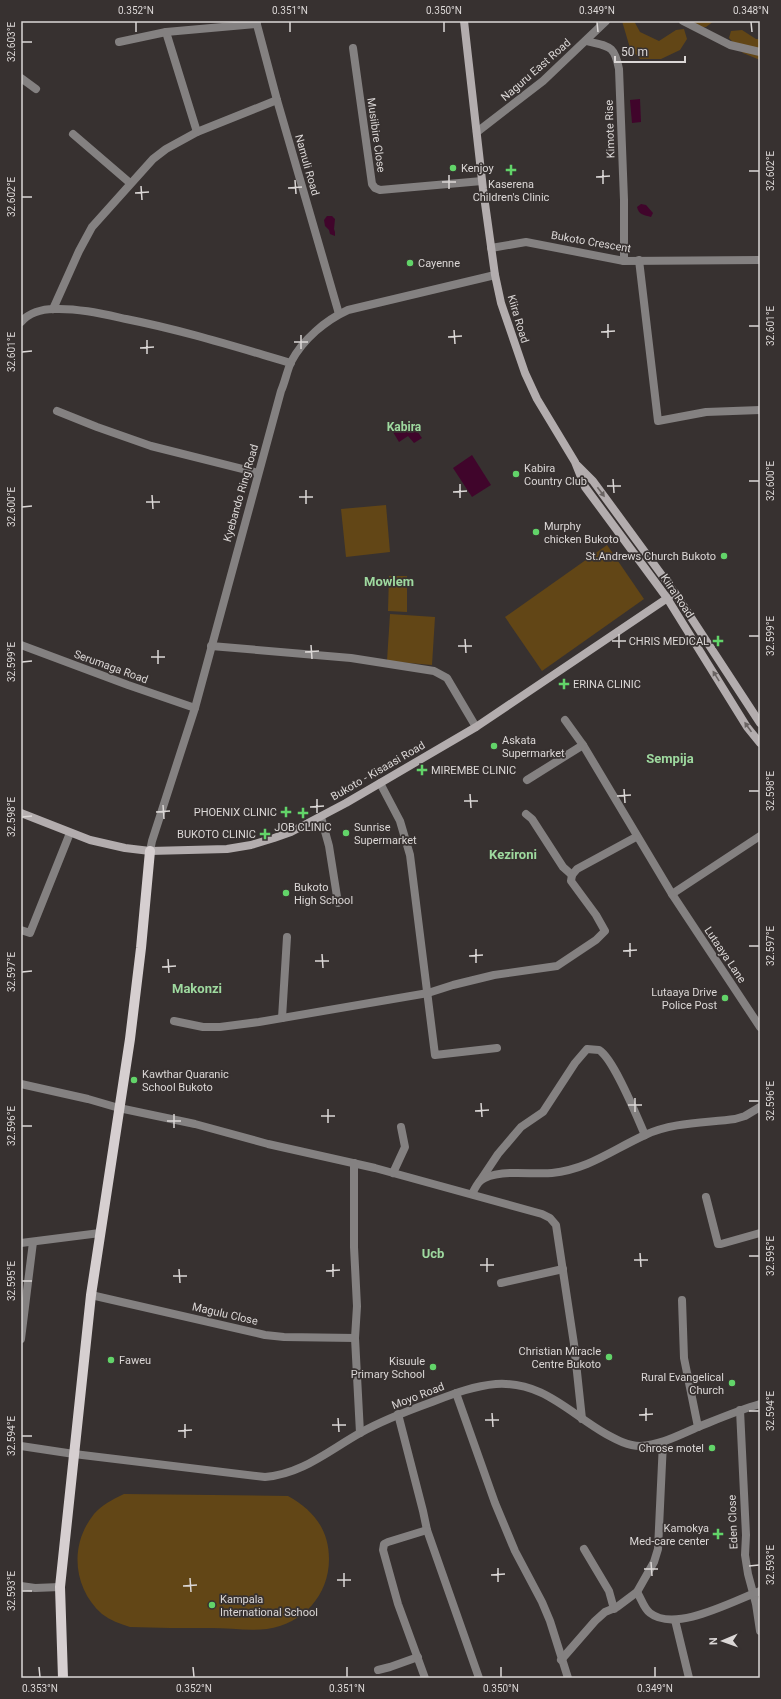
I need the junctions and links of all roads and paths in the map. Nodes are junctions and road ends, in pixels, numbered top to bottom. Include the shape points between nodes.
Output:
1 (464, 21) edge
2 (606, 21) edge
3 (683, 21) edge
4 (256, 22) edge
5 (166, 32) junction
6 (586, 40) junction
7 (119, 42) dead end
8 (353, 48) dead end
9 (760, 52) edge
10 (21, 78) edge
11 (36, 90) dead end
12 (277, 100) junction
13 (197, 132) junction
14 (477, 132) junction
15 (73, 134) dead end
16 (130, 183) junction
17 (482, 185) junction
18 (491, 248) junction
19 (639, 260) junction
20 (760, 260) edge
21 (624, 261) junction
22 (495, 275) junction
23 (53, 309) junction
24 (339, 314) junction
25 (22, 320) edge
26 (291, 363) junction
27 (760, 410) edge
28 (58, 411) dead end
29 (575, 462) junction
30 (258, 473) junction
31 (675, 593) junction
32 (667, 598) junction
33 (21, 645) edge
34 (211, 646) junction
35 (195, 708) junction
36 (565, 720) dead end
37 (760, 723) edge
38 (476, 727) junction
39 (760, 743) edge
40 (583, 745) junction
41 (527, 780) dead end
42 (380, 783) junction
43 (21, 813) edge
44 (526, 814) dead end
45 (321, 817) junction
46 (70, 833) junction
47 (760, 836) edge
48 (636, 837) junction
49 (150, 851) junction
50 (572, 875) junction
51 (672, 894) junction
52 (338, 903) dead end
53 (21, 930) edge
54 (286, 937) dead end
55 (428, 993) junction
56 (282, 1018) junction
57 (174, 1021) dead end
58 (760, 1027) edge
59 (497, 1048) dead end
60 (21, 1084) edge
61 (760, 1107) edge
62 (119, 1108) junction
63 (401, 1127) dead end
64 (645, 1135) junction
65 (354, 1163) junction
66 (393, 1173) junction
67 (480, 1181) junction
68 (472, 1194) junction
69 (706, 1197) dead end
70 (100, 1233) junction
71 (760, 1233) edge
72 (33, 1242) junction
73 (21, 1243) edge
74 (562, 1269) junction
75 (501, 1283) dead end
76 (91, 1295) junction
77 (682, 1300) dead end
78 (355, 1338) junction
79 (21, 1339) edge
80 (456, 1393) junction
81 (760, 1404) edge
82 (740, 1410) junction
83 (398, 1414) junction
84 (582, 1419) junction
85 (698, 1427) junction
86 (360, 1432) junction
87 (663, 1442) junction
88 (21, 1446) edge
89 (74, 1454) junction
90 (427, 1530) junction
91 (584, 1549) dead end
92 (21, 1586) edge
93 (60, 1587) junction
94 (637, 1592) junction
95 (757, 1592) edge
96 (614, 1609) junction
97 (675, 1620) junction
98 (760, 1631) edge
99 (418, 1657) junction
100 (561, 1660) junction
101 (378, 1670) dead end
102 (63, 1678) edge
103 (425, 1678) edge
104 (479, 1678) edge
105 (567, 1678) edge
106 (689, 1678) edge

1 - 14 main road
2 - 6 street, Naguru East Road
3 - 9 street via 730,44
4 - 5 street
4 - 12 street, Namuli Road
5 - 7 street
5 - 13 street
6 - 14 street, Naguru East Road via 543,81
6 - 21 street, Kimote Rise via 609,47 616,54 619,69
8 - 17 street, Musiibire Close via 373,187 380,190
10 - 11 street
12 - 13 street
12 - 24 street, Namuli Road
13 - 16 street via 160,153
14 - 17 main road
15 - 16 street
16 - 23 street via 92,227
17 - 18 main road, Kiira Road
18 - 21 street, Bukoto Crescent via 526,242 537,243
18 - 22 main road, Kiira Road
19 - 20 street, Bukoto Crescent
19 - 21 street, Bukoto Crescent
19 - 27 street via 658,421 706,412
22 - 24 street, Kyebando Ring Road
22 - 29 main road, Kiira Road via 501,303 525,372 541,406
23 - 25 street via 38,311
23 - 26 street via 96,313 151,324
24 - 26 street, Kyebando Ring Road via 313,335 296,353
26 - 30 street, Kyebando Ring Road
28 - 30 street via 151,446
29 -> 31 main road, Kiira Road via 593,481
29 - 32 main road, Kiira Road via 585,487
30 - 34 street, Kyebando Ring Road
31 - 32 main road, Bukoto - Kisaasi Road
31 - 37 main road, Kiira Road
32 - 38 main road, Bukoto - Kisaasi Road
39 -> 32 main road, Kiira Road
33 - 35 street, Serumaga Road
34 - 35 street, Kyebando Ring Road
34 - 38 street via 351,658 434,670 447,678
35 - 49 street, Kyebando Ring Road
36 - 40 street, Lutaaya Lane
38 - 42 main road, Bukoto - Kisaasi Road
40 - 41 street
40 - 48 street, Lutaaya Lane
42 - 45 main road, Bukoto - Kisaasi Road
42 - 55 street via 396,812 407,842
43 - 46 main road, Bukoto - Kisaasi Road
44 - 50 street via 532,819 563,867
45 - 49 main road, Bukoto - Kisaasi Road via 280,836 243,847
45 - 52 street via 330,852
46 - 49 main road, Bukoto - Kisaasi Road via 116,846
46 - 53 street via 30,933
47 - 51 street
48 - 50 street via 577,869
48 - 51 street, Lutaaya Lane
49 - 62 main road via 141,948
50 - 55 street via 571,881 604,928 604,933 596,940 557,966 494,975
51 - 58 street, Lutaaya Lane
54 - 56 street
55 - 56 street
55 - 59 street via 435,1055
56 - 57 street via 220,1027 204,1027
60 - 62 street
61 - 64 street via 740,1118 674,1126
62 - 65 street
62 - 70 main road
63 - 66 street via 405,1147
64 - 67 street via 602,1159 568,1170 501,1174
64 - 67 street via 622,1083 606,1058 599,1050 587,1049 543,1112 521,1126
65 - 66 street
65 - 78 street via 357,1306
66 - 68 street
67 - 68 street
68 - 74 street via 550,1218 556,1225
69 - 71 street via 718,1244
70 - 72 street
70 - 76 main road
72 - 73 street
72 - 79 street
74 - 75 street
74 - 84 street
76 - 78 street, Magulu Close via 265,1334 284,1337
76 - 89 main road
77 - 85 street via 684,1358
78 - 86 street
80 - 83 street, Moyo Road
80 - 84 street, Moyo Road via 496,1384 521,1386 542,1392
80 - 100 street via 495,1503 515,1551 550,1621
81 - 82 street, Moyo Road
82 - 85 street, Moyo Road
82 - 95 street, Eden Close via 745,1555 748,1574
83 - 86 street, Moyo Road
83 - 90 street
84 - 87 street, Moyo Road via 611,1437 629,1444 641,1446
85 - 87 street, Moyo Road
86 - 89 street, Moyo Road via 318,1459 282,1476 265,1477
87 - 94 street via 658,1549 654,1562
88 - 89 street, Moyo Road
89 - 93 main road
90 - 99 street via 388,1542 384,1544 383,1550 398,1604
90 - 104 street
91 - 96 street via 609,1590
92 - 93 street
93 - 102 main road
94 - 96 street
94 - 97 street via 649,1612 665,1620
95 - 97 street via 691,1617
95 - 98 street, Eden Close
96 - 100 street via 605,1612 595,1621
97 - 106 street
99 - 101 street
99 - 103 street
100 - 105 street

